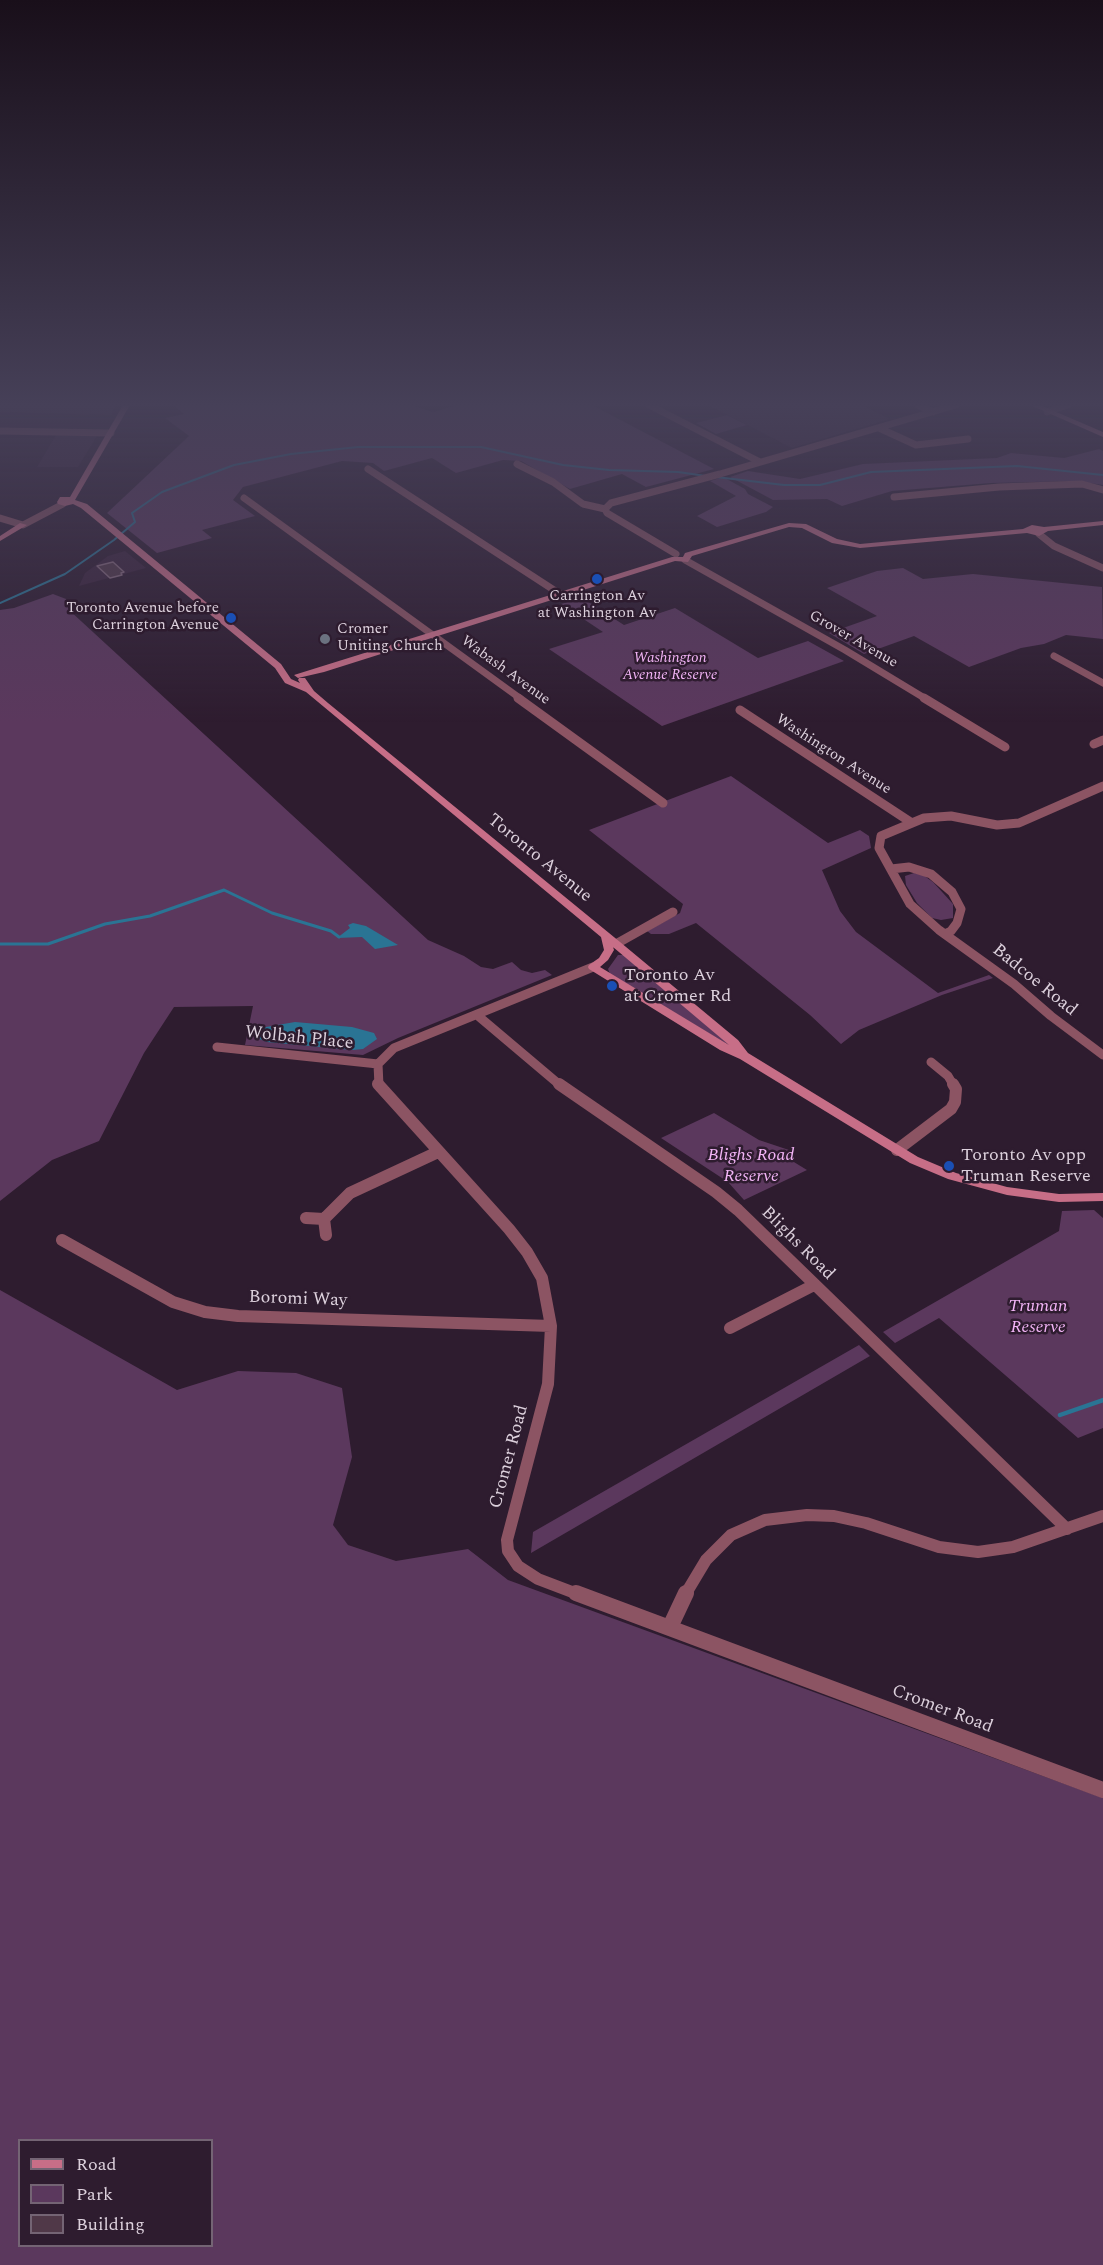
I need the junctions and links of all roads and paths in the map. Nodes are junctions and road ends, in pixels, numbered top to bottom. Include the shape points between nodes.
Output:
1 (50, 511) edge
2 (89, 511) edge
3 (261, 511) edge
4 (432, 511) edge
5 (606, 511) edge
6 (0, 518) edge
7 (1103, 523) edge
8 (23, 525) junction
9 (1041, 531) junction
10 (0, 538) edge
11 (676, 557) junction
12 (687, 558) junction
13 (1103, 568) edge
14 (560, 594) junction
15 (432, 635) junction
16 (1054, 656) dead end
17 (297, 678) junction
18 (1103, 683) edge
19 (740, 710) dead end
20 (1103, 740) edge
21 (1094, 744) dead end
22 (1005, 747) dead end
23 (1103, 786) edge
24 (663, 803) dead end
25 (912, 823) junction
26 (891, 869) junction
27 (673, 912) dead end
28 (945, 934) junction
29 (611, 941) junction
30 (592, 968) junction
31 (477, 1015) junction
32 (217, 1047) dead end
33 (1103, 1055) edge
34 (744, 1056) junction
35 (931, 1062) dead end
36 (378, 1064) junction
37 (897, 1150) junction
38 (438, 1152) junction
39 (1103, 1197) edge
40 (306, 1218) dead end
41 (324, 1219) junction
42 (326, 1235) dead end
43 (62, 1240) dead end
44 (814, 1285) junction
45 (550, 1326) junction
46 (730, 1328) dead end
47 (1103, 1516) edge
48 (1067, 1529) junction
49 (670, 1627) junction
50 (1103, 1790) edge

1 - 8 street
2 - 17 street, Toronto Avenue
3 - 15 street, Wabash Avenue
4 - 14 street
5 - 11 street
6 - 8 street
7 - 9 street
8 - 10 street
9 - 12 street via 1032,526 1028,531 873,546 836,541 796,525 772,528
9 - 13 street via 1054,546
11 - 12 street
11 - 14 street
12 - 22 street, Grover Avenue
14 - 15 street
15 - 17 street
15 - 24 street, Wabash Avenue
16 - 18 street
17 - 29 street, Toronto Avenue
19 - 25 street, Washington Avenue
20 - 21 street
23 - 25 street via 1019,823 997,825 951,816
25 - 26 street, Badcoe Road via 881,836 879,848
26 - 28 street, Badcoe Road via 910,904
26 - 28 street via 909,867 931,874 952,892 961,909 957,923
27 - 29 street
28 - 33 street, Badcoe Road
29 - 30 street via 603,960
29 - 34 street, Toronto Avenue via 734,1043
30 - 31 street
30 - 34 street, Toronto Avenue
31 - 36 street via 394,1048
31 - 44 street, Blighs Road via 565,1089 716,1192
32 - 36 street, Wolbah Place
34 - 37 street, Toronto Avenue
35 - 37 street via 956,1089 955,1102 951,1110
36 - 38 street, Cromer Road via 378,1085
37 - 39 street, Toronto Avenue via 936,1170 989,1187 1059,1198
38 - 41 street via 359,1187
38 - 45 street, Cromer Road via 527,1252 542,1278
40 - 41 street
41 - 42 street
43 - 45 street, Boromi Way via 173,1302 205,1312
44 - 46 street
44 - 48 street, Blighs Road
45 - 49 street, Cromer Road via 548,1384 507,1540 508,1551 518,1566 538,1579
47 - 48 street
48 - 49 street via 1013,1548 978,1552 939,1547 834,1516 765,1520 731,1535 706,1560
49 - 50 street, Cromer Road

